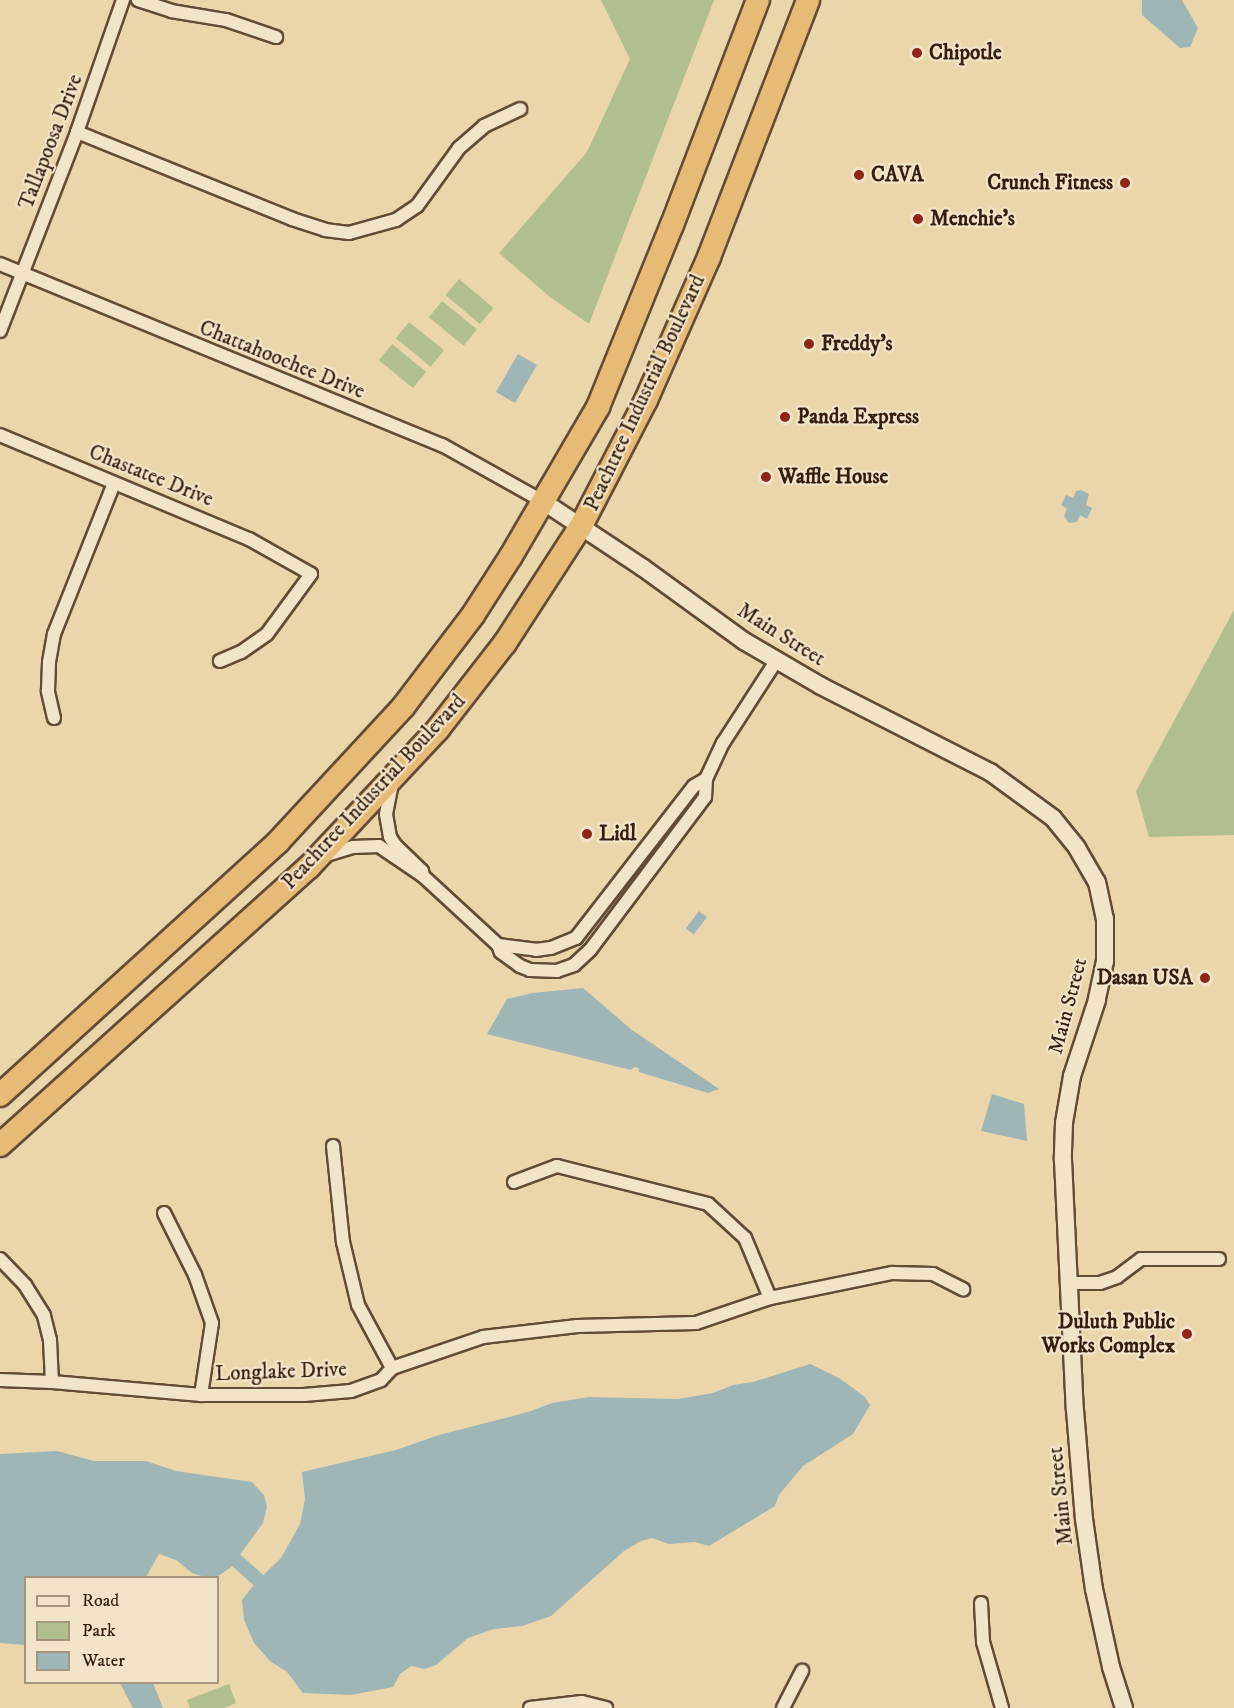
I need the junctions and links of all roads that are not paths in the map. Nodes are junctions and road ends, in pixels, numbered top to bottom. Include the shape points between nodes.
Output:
1 (123, 0) edge
2 (138, 0) edge
3 (758, 0) edge
4 (808, 0) edge
5 (276, 37) dead end
6 (520, 109) dead end
7 (77, 132) junction
8 (0, 264) edge
9 (22, 273) junction
10 (0, 331) edge
11 (0, 435) edge
12 (114, 483) junction
13 (544, 502) junction
14 (581, 526) junction
15 (220, 661) dead end
16 (776, 661) junction
17 (54, 718) dead end
18 (392, 778) junction
19 (706, 779) junction
20 (319, 856) junction
21 (423, 876) junction
22 (498, 945) junction
23 (0, 1095) edge
24 (0, 1145) edge
25 (333, 1146) dead end
26 (514, 1182) dead end
27 (164, 1213) dead end
28 (0, 1259) edge
29 (1219, 1259) dead end
30 (1071, 1283) junction
31 (963, 1289) dead end
32 (770, 1298) junction
33 (392, 1368) junction
34 (0, 1380) edge
35 (52, 1382) junction
36 (201, 1395) junction
37 (981, 1603) dead end
38 (802, 1671) dead end
39 (530, 1708) edge
40 (606, 1708) edge
41 (783, 1708) edge
42 (1002, 1708) edge
43 (1124, 1708) edge

1 - 7 street, Tallapoosa Drive
2 - 5 street via 171,11 226,20
3 - 13 highway, Peachtree Industrial Boulevard via 598,407
4 - 14 highway, Peachtree Industrial Boulevard via 682,317 646,400
6 - 7 street via 484,126 459,148 417,206 396,220 349,233 292,219
7 - 9 street, Tallapoosa Drive
8 - 9 street, Chattahoochee Drive
9 - 10 street, Tallapoosa Drive
9 - 13 street, Chattahoochee Drive via 442,445
11 - 12 street, Chastatee Drive
12 - 15 street, Chastatee Drive via 249,539 311,574 267,634
12 - 17 street via 54,634 48,691
13 - 14 street, Main Street
13 - 23 highway, Peachtree Industrial Boulevard via 473,615 395,715 278,842
14 - 16 street, Main Street
14 - 18 highway, Peachtree Industrial Boulevard via 505,643 438,729
16 - 19 street via 723,743
16 - 30 street, Main Street via 990,772 1053,818 1097,882 1105,919 1105,961 1097,1000 1072,1076 1064,1123
18 - 20 highway, Peachtree Industrial Boulevard
18 - 21 street via 387,828 395,845
19 - 22 street via 694,786 576,939 544,949
19 - 22 street via 705,797 590,950 574,964 557,971 530,970 509,958
20 - 21 street via 353,847 379,846
20 - 24 highway, Peachtree Industrial Boulevard
21 - 22 street
25 - 33 street via 343,1242 358,1305
26 - 32 street via 557,1166 708,1204 745,1238
27 - 36 street via 195,1275 212,1323
28 - 35 street via 25,1286 44,1316 51,1340
29 - 30 street via 1141,1259 1117,1277 1100,1283
30 - 43 street, Main Street via 1084,1519 1094,1589
31 - 32 street, Longlake Drive via 933,1274 892,1273
32 - 33 street, Longlake Drive via 696,1323 577,1326 483,1337
33 - 36 street, Longlake Drive via 381,1380 351,1391
34 - 35 street, Longlake Drive
35 - 36 street, Longlake Drive
37 - 42 street via 983,1642
38 - 41 street
39 - 40 street via 582,1702

